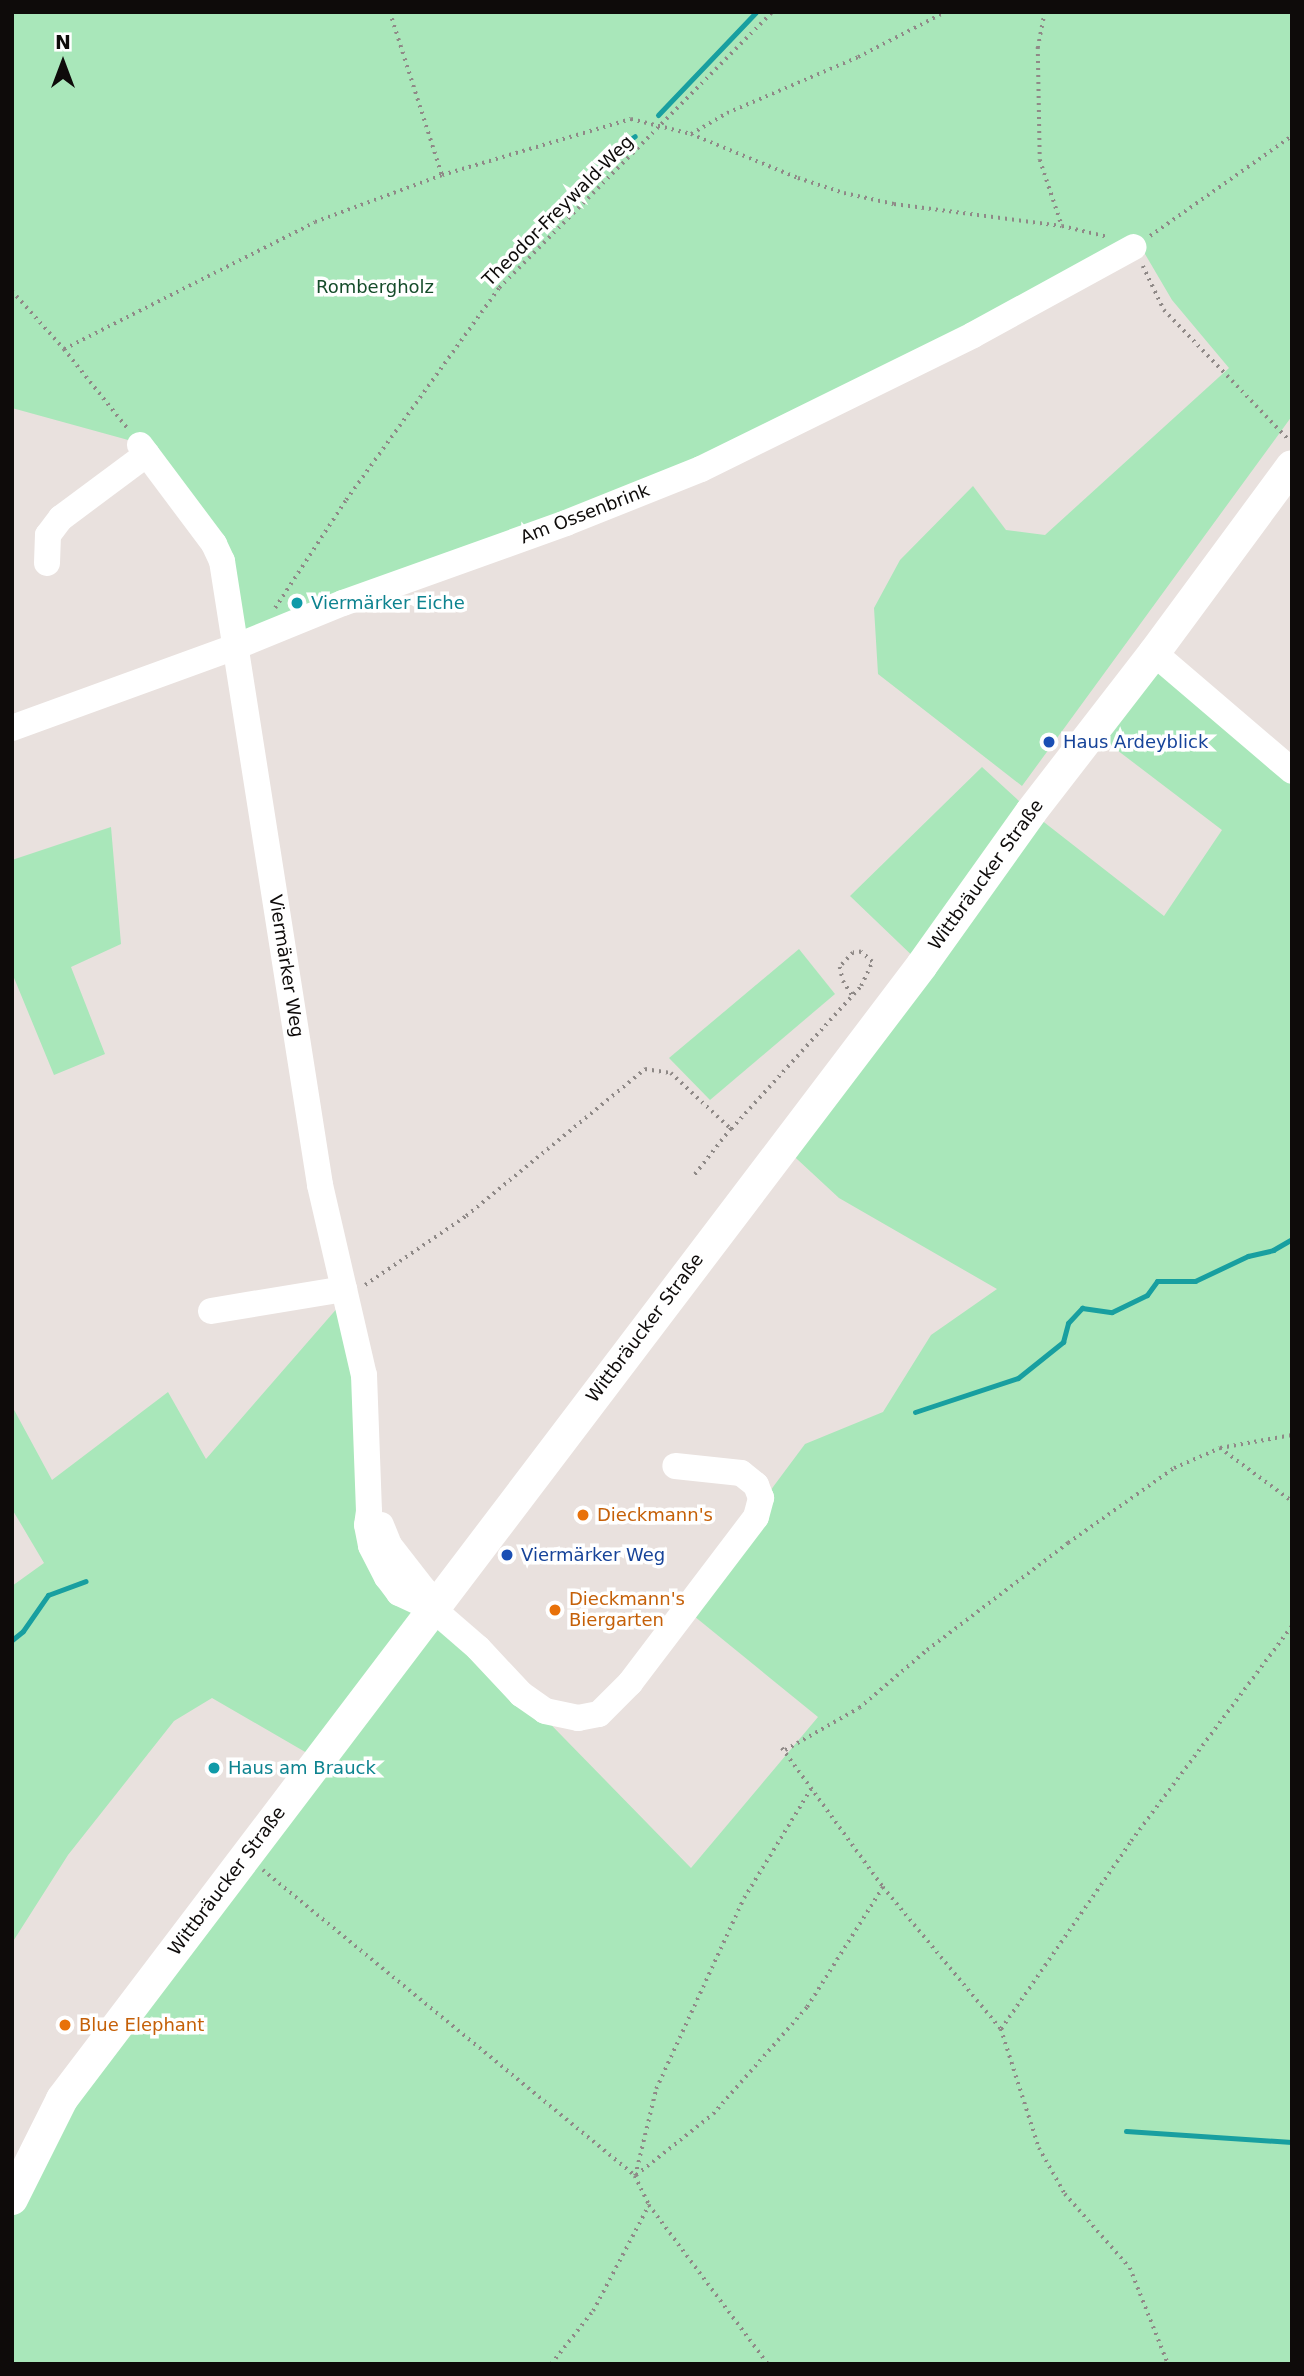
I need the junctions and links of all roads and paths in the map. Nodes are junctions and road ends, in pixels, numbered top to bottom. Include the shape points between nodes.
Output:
1 (390, 12) edge
2 (772, 12) edge
3 (945, 12) edge
4 (1045, 12) edge
5 (662, 126) junction
6 (691, 134) junction
7 (1292, 136) edge
8 (442, 175) junction
9 (1062, 226) junction
10 (1134, 247) junction
11 (12, 291) edge
12 (64, 349) junction
13 (1292, 443) edge
14 (143, 449) junction
15 (1292, 466) edge
16 (47, 563) dead end
17 (289, 584) dead end
18 (235, 647) junction
19 (1154, 653) junction
20 (12, 728) edge
21 (1292, 771) edge
22 (852, 995) junction
23 (731, 1129) junction
24 (694, 1176) dead end
25 (345, 1294) junction
26 (211, 1311) dead end
27 (1292, 1435) edge
28 (1220, 1448) junction
29 (675, 1466) dead end
30 (1292, 1501) edge
31 (433, 1609) junction
32 (1292, 1626) edge
33 (812, 1787) junction
34 (246, 1856) junction
35 (883, 1887) junction
36 (1001, 2029) junction
37 (635, 2176) junction
38 (12, 2199) edge
39 (649, 2205) junction
40 (551, 2364) edge
41 (768, 2364) edge
42 (1168, 2364) edge

1 - 8 path
2 - 5 path, Theodor-Freywald-Weg
3 - 6 path
4 - 9 path via 1038,47 1040,160
5 - 6 path
5 - 8 path via 631,119 615,121
5 - 17 path, Theodor-Freywald-Weg via 499,288
6 - 9 path via 844,193
7 - 10 path
8 - 12 path via 315,222
9 - 10 path
10 - 13 path via 1164,310
10 - 18 street, Am Ossenbrink via 973,335 701,469
11 - 12 path
12 - 14 path
14 - 16 street via 61,518 48,535
14 - 18 street, Viermärker Weg via 218,551
15 - 19 main road, Wittbräucker Straße
18 - 20 street, Am Ossenbrink
18 - 25 street, Viermärker Weg via 320,1185
19 - 21 street
19 - 31 main road, Wittbräucker Straße
22 - 22 path via 870,972 872,962 861,952 853,953 840,967
22 - 23 path
23 - 24 path
23 - 25 path via 671,1073 645,1069 466,1216
25 - 26 street
25 - 31 street, Viermärker Weg via 364,1375 371,1546 399,1593
27 - 28 path
28 - 30 path
28 - 33 path via 1164,1475 927,1650 859,1708 784,1749
29 - 31 street, Viermärker Weg via 741,1473 756,1485 761,1499 756,1517 652,1666 598,1714 579,1718 545,1710
31 - 34 main road, Wittbräucker Straße
32 - 36 path via 1131,1841
33 - 35 path
33 - 37 path via 744,1898 656,2089
34 - 37 path
34 - 38 main road, Wittbräucker Straße via 62,2099
35 - 36 path
35 - 37 path via 807,2007 713,2114
36 - 42 path via 1039,2148 1065,2194 1130,2268
37 - 39 path
39 - 40 path via 593,2311
39 - 41 path

